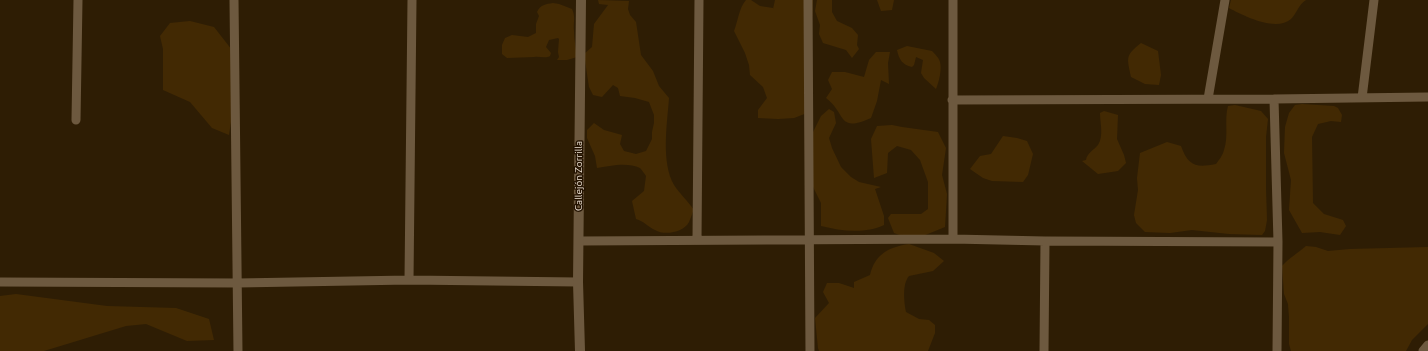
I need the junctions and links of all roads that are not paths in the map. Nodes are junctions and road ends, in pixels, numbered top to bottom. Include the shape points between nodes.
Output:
1 (78, 0) edge
2 (234, 0) edge
3 (412, 0) edge
4 (581, 0) edge
5 (699, 0) edge
6 (808, 0) edge
7 (953, 0) edge
8 (1225, 0) edge
9 (1374, 0) edge
10 (1428, 97) edge
11 (1362, 98) junction
12 (1208, 99) junction
13 (1274, 99) junction
14 (952, 100) junction
15 (76, 120) dead end
16 (953, 239) junction
17 (696, 240) junction
18 (809, 240) junction
19 (579, 241) junction
20 (1045, 241) junction
21 (1278, 242) junction
22 (409, 280) junction
23 (0, 282) edge
24 (578, 282) junction
25 (238, 283) junction
26 (1428, 346) edge
27 (238, 351) edge
28 (580, 351) edge
29 (810, 351) edge
30 (1044, 351) edge
31 (1277, 351) edge
32 (1423, 351) edge

1 - 15 street
2 - 25 street
3 - 22 street
4 - 19 street, Callejón Zorrilla
5 - 17 street
6 - 18 street
7 - 14 street
8 - 12 street
9 - 11 street
10 - 11 street
11 - 13 street
12 - 13 street
12 - 14 street
13 - 21 street
14 - 16 street
16 - 18 street
16 - 20 street
17 - 18 street
17 - 19 street
18 - 29 street
19 - 24 street, Callejón Zorrilla
20 - 21 street
20 - 30 street
21 - 31 street
22 - 24 street
22 - 25 street
23 - 25 street
24 - 28 street, Callejón Zorrilla
25 - 27 street
26 - 32 street

